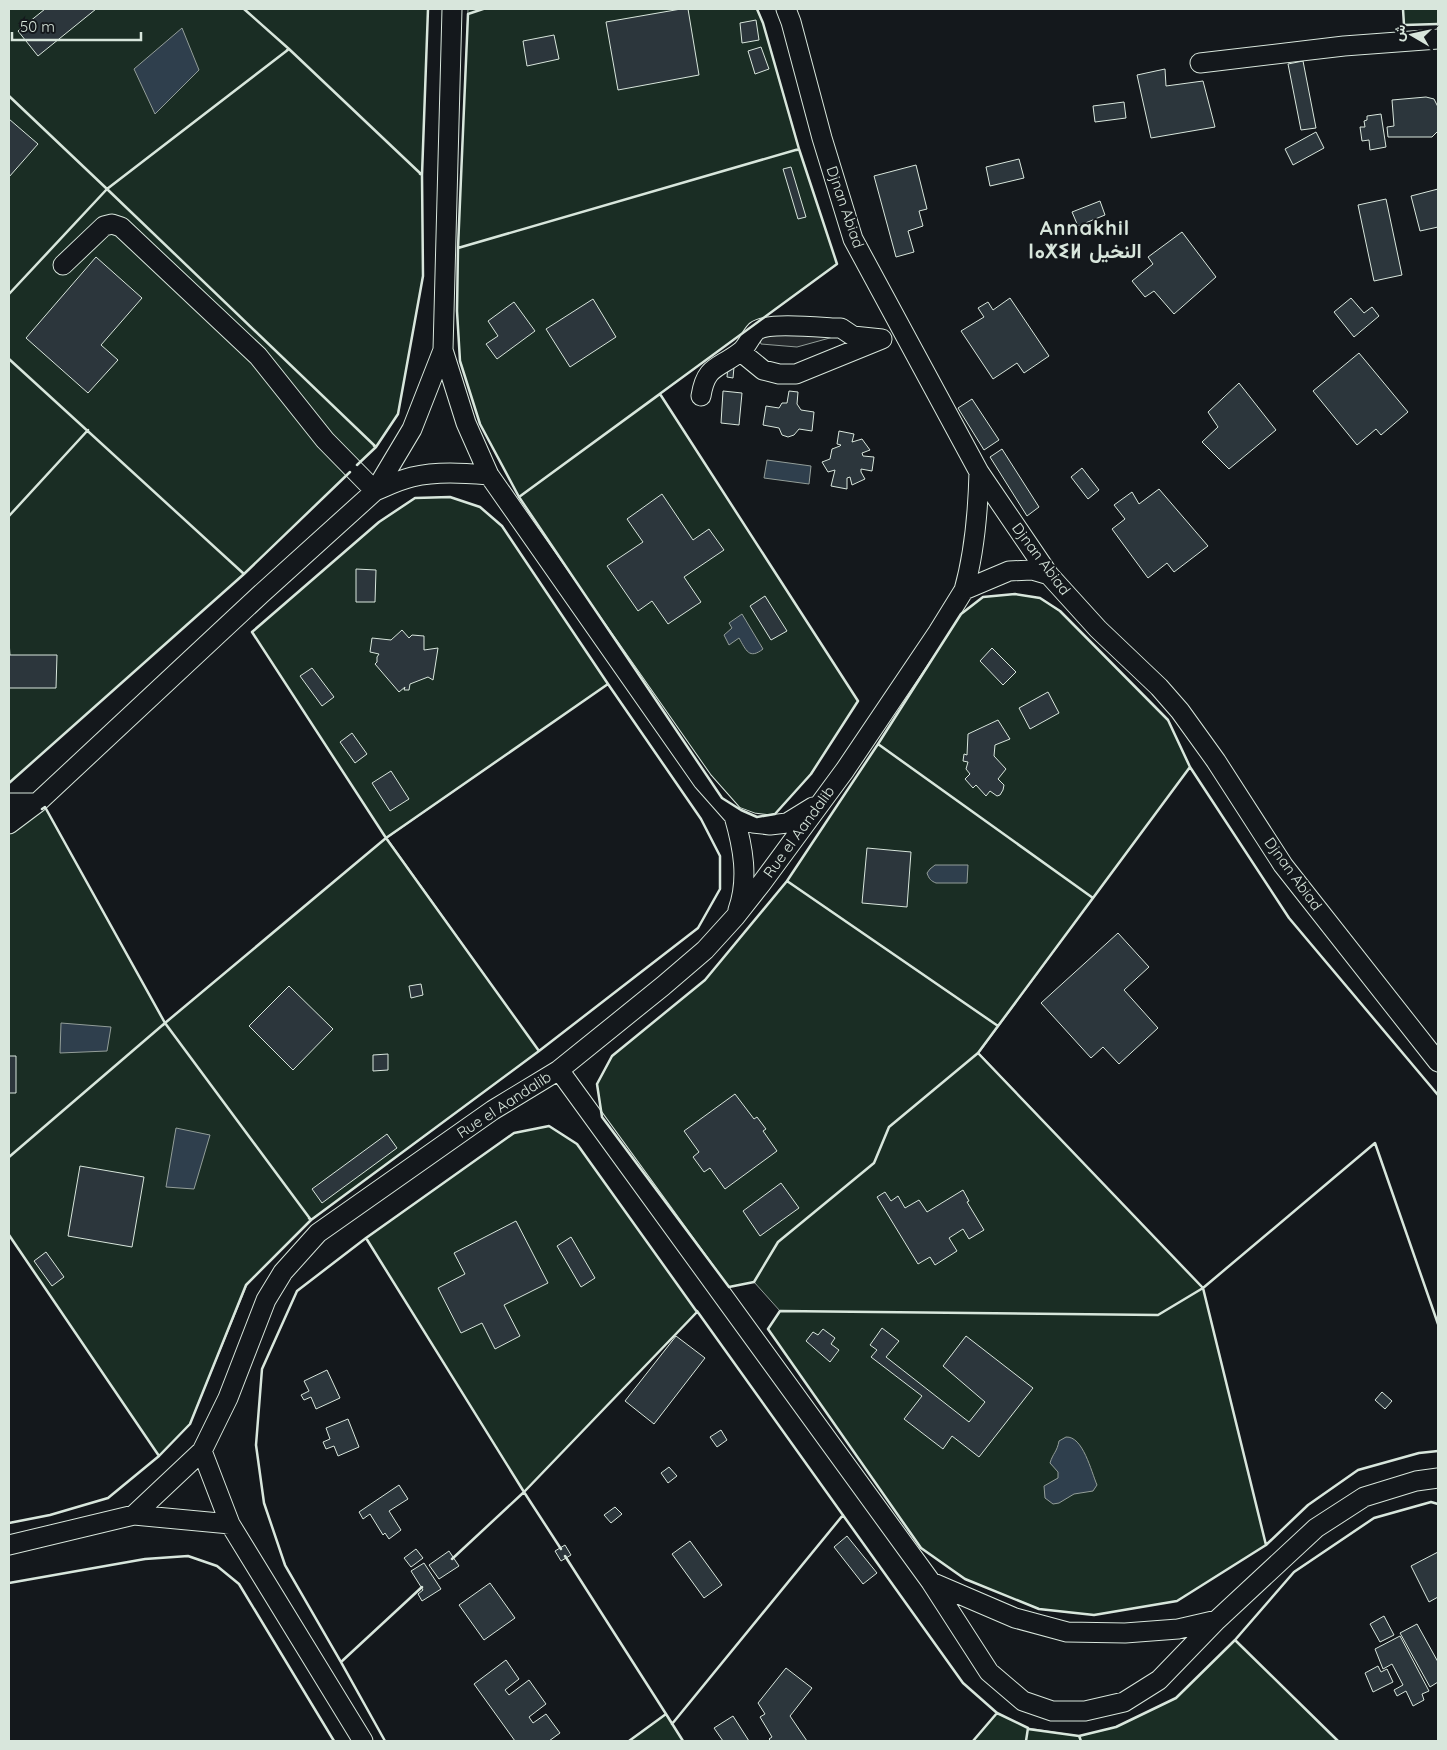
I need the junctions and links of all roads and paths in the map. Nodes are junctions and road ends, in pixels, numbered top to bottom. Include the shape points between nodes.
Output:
1 (452, 9) edge
2 (786, 9) edge
3 (1438, 39) edge
4 (1200, 63) dead end
5 (63, 265) dead end
6 (900, 327) junction
7 (882, 339) junction
8 (443, 350) junction
9 (741, 352) junction
10 (701, 396) dead end
11 (979, 472) junction
12 (489, 475) junction
13 (375, 491) junction
14 (1049, 575) junction
15 (964, 590) junction
16 (9, 803) edge
17 (37, 803) junction
18 (821, 803) junction
19 (734, 816) junction
20 (9, 824) edge
21 (736, 917) junction
22 (1438, 1062) edge
23 (558, 1070) junction
24 (202, 1451) junction
25 (1438, 1478) edge
26 (134, 1515) junction
27 (230, 1524) junction
28 (9, 1545) edge
29 (931, 1582) junction
30 (1217, 1620) junction
31 (363, 1741) edge

1 - 8 street
2 - 6 street, Djnan Abiad via 853,239
3 - 4 street
5 - 13 street via 104,226 121,227 258,356 325,440
6 - 7 street
6 - 11 street, Djnan Abiad
7 - 9 street via 796,374 763,370
7 - 9 street via 852,336 841,328 774,326 757,330
8 - 12 street via 466,423
8 - 13 street via 412,429
9 - 10 street via 706,375
11 - 14 street, Djnan Abiad
11 - 15 street, Rue el Aandalib via 978,515
12 - 13 street via 436,473 410,477
12 - 19 street via 703,781
13 - 17 street
14 - 15 street via 1032,570 1009,571
14 - 22 street, Djnan Abiad via 1180,711 1283,865
15 - 18 street, Rue el Aandalib
16 - 17 street
17 - 20 street
18 - 19 street via 787,823 770,825
18 - 21 street, Rue el Aandalib
19 - 21 street via 744,872 743,896
21 - 23 street, Rue el Aandalib via 664,986
23 - 24 street, Rue el Aandalib via 493,1110 318,1233 283,1272 266,1300 228,1398
23 - 29 street
24 - 26 street, Rue el Aandalib
24 - 27 street
25 - 30 street via 1416,1481 1364,1497 1316,1528
26 - 27 street
26 - 28 street, Rue el Aandalib
27 - 31 street
29 - 30 street via 1015,1618 1066,1632 1124,1633 1178,1629
29 - 30 street via 989,1672 1023,1701 1052,1710 1085,1711 1124,1702 1159,1680

